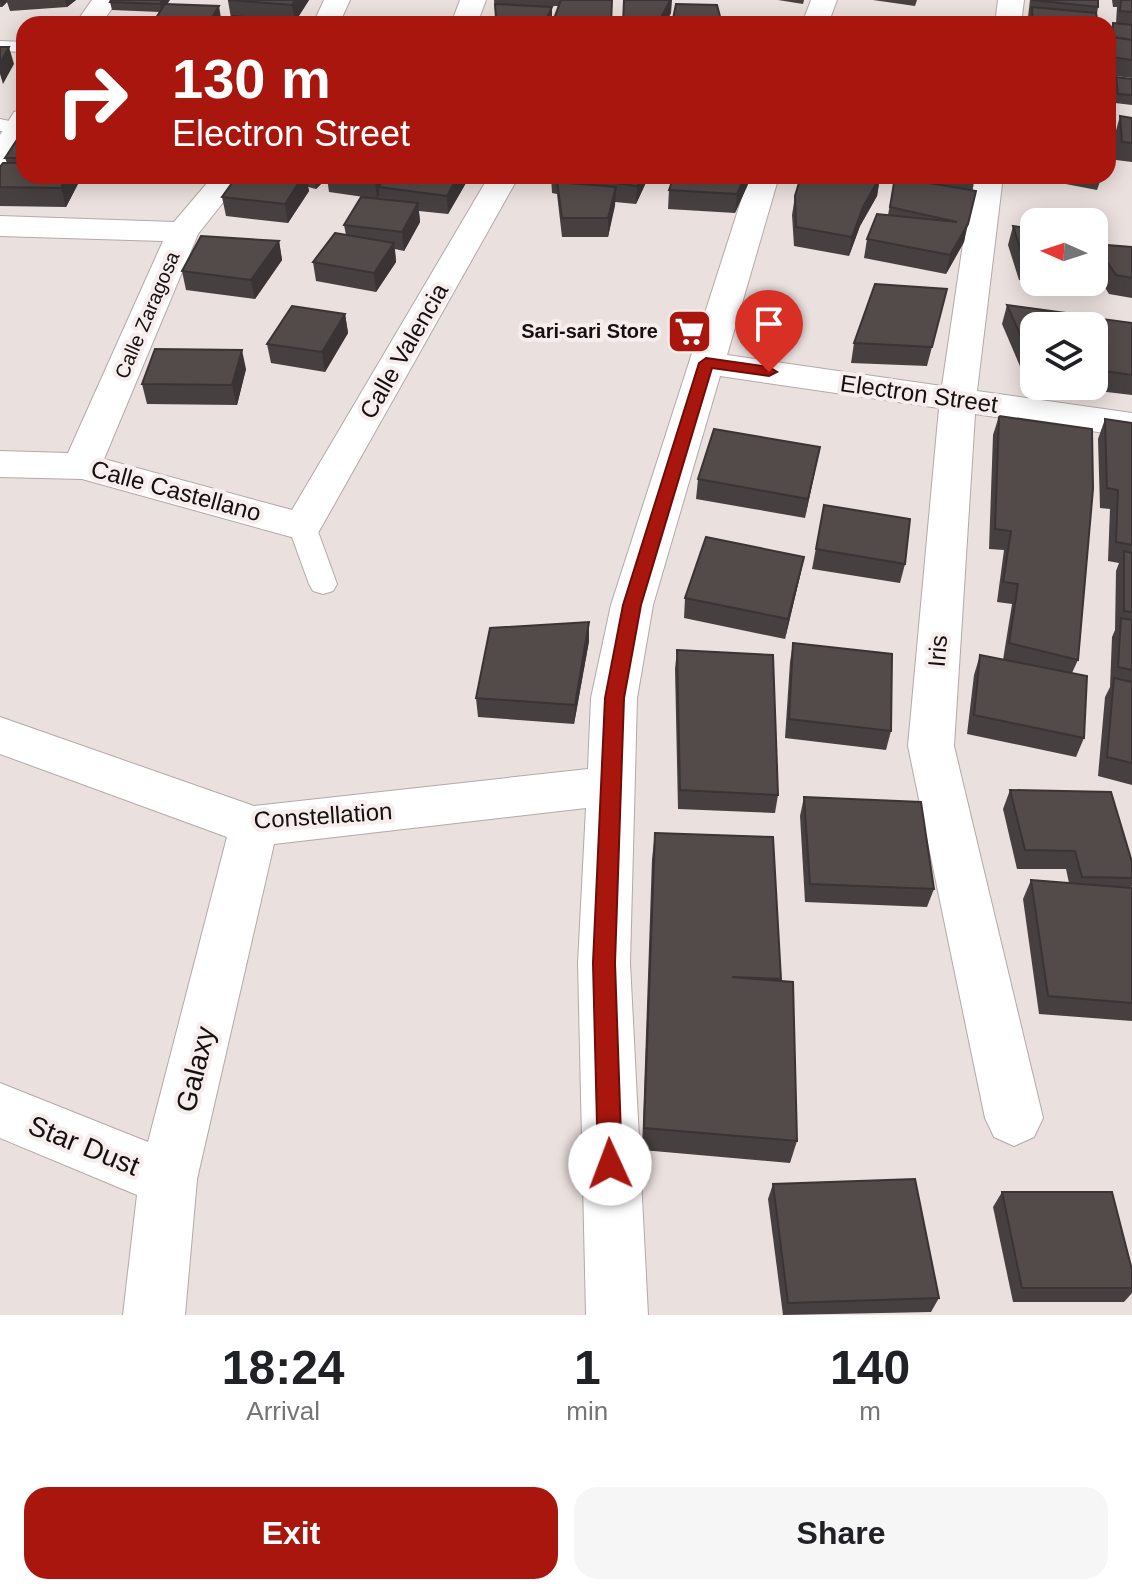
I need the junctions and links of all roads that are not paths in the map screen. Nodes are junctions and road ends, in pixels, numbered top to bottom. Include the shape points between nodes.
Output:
1 (14, 124) edge
2 (0, 160) edge
3 (222, 184) edge
4 (499, 184) edge
5 (762, 184) edge
6 (987, 184) edge
7 (0, 226) edge
8 (183, 232) junction
9 (706, 363) junction
10 (958, 399) junction
11 (1132, 425) edge
12 (0, 464) edge
13 (82, 466) junction
14 (302, 526) junction
15 (323, 584) dead end
16 (0, 735) edge
17 (611, 786) junction
18 (254, 826) junction
19 (0, 1110) edge
20 (1014, 1118) dead end
21 (168, 1179) junction
22 (154, 1315) edge
23 (617, 1315) edge

1 - 2 street
3 - 8 street, Calle Zaragosa
4 - 14 street, Calle Valencia
5 - 9 street
6 - 10 street, Iris
7 - 8 street
8 - 13 street, Calle Zaragosa
9 - 10 street, Electron Street
9 - 17 street via 632,605 614,698
10 - 11 street, Electron Street
10 - 20 street, Iris via 931,746
12 - 13 street, Calle Castellano
13 - 14 street, Calle Castellano
14 - 15 lane
16 - 18 street, Constellation
17 - 18 street, Constellation
17 - 23 street via 604,963
18 - 21 street, Galaxy
19 - 21 street, Star Dust
21 - 22 street, Galaxy

